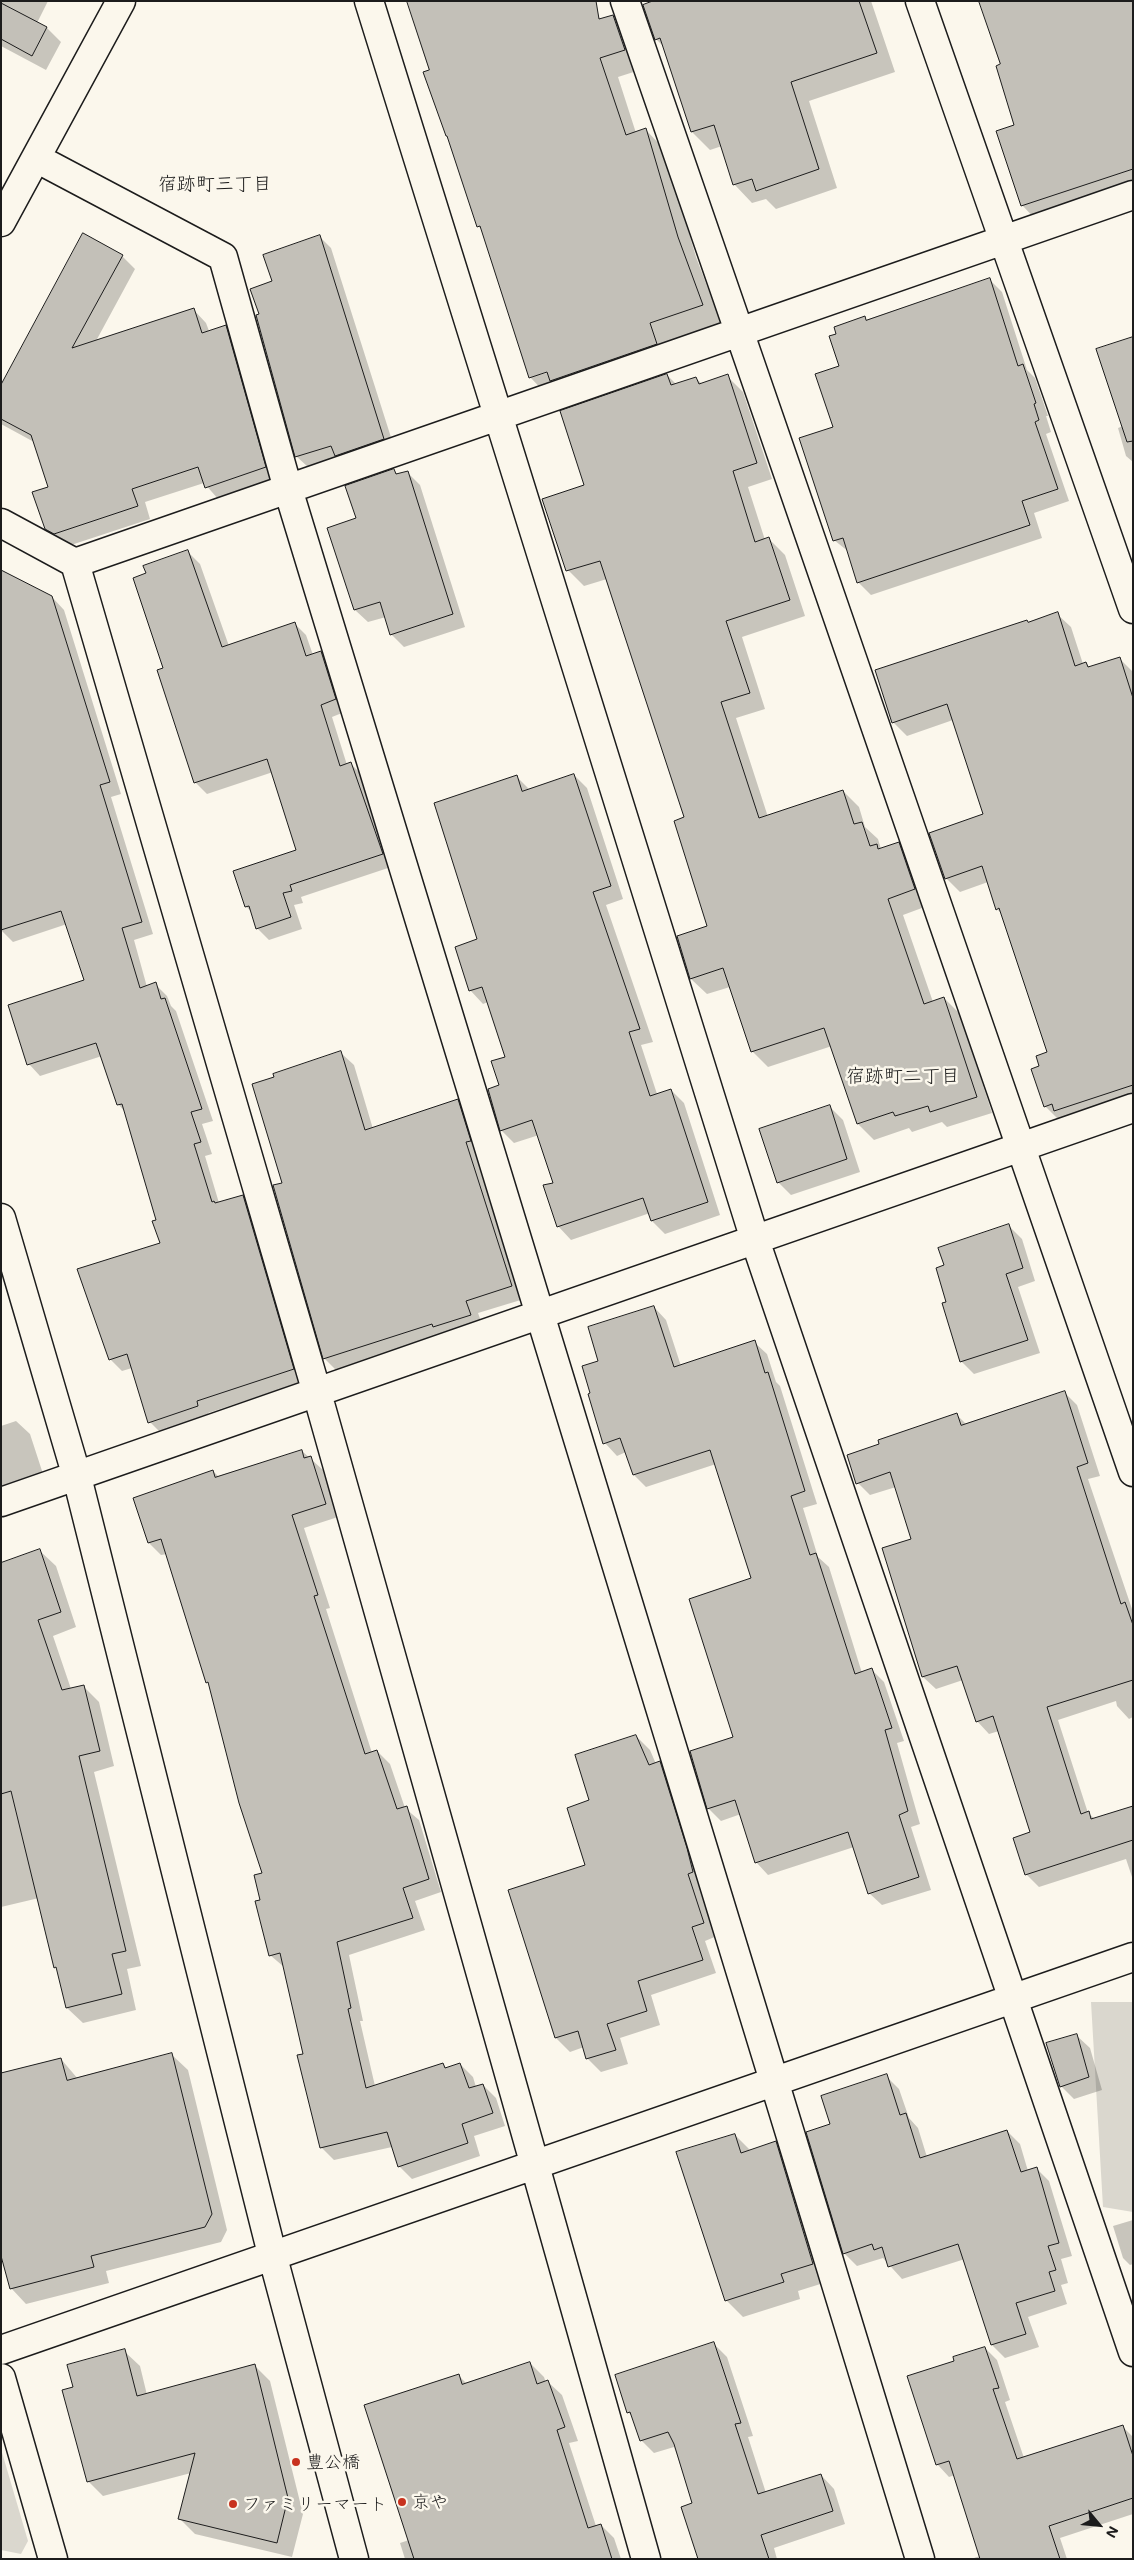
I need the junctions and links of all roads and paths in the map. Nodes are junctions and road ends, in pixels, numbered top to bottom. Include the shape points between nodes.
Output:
1 (120, 1) edge
2 (369, 1) edge
3 (626, 1) edge
4 (920, 1) edge
5 (36, 158) junction
6 (1133, 195) edge
7 (1, 222) edge
8 (1005, 240) junction
9 (738, 332) junction
10 (498, 415) junction
11 (288, 489) junction
12 (1, 523) edge
13 (75, 563) junction
14 (1133, 609) edge
15 (1133, 1108) edge
16 (1020, 1147) junction
17 (1, 1218) edge
18 (755, 1240) junction
19 (542, 1314) junction
20 (317, 1393) junction
21 (1133, 1472) edge
22 (77, 1477) junction
23 (1, 1502) edge
24 (1133, 1958) edge
25 (1013, 1999) junction
26 (775, 2081) junction
27 (534, 2164) junction
28 (272, 2254) junction
29 (1, 2350) edge
30 (1133, 2352) edge
31 (1, 2378) edge
32 (53, 2559) edge
33 (354, 2559) edge
34 (646, 2559) edge
35 (920, 2559) edge

1 - 5 street
2 - 10 street
3 - 9 street
4 - 8 street
5 - 7 street
5 - 11 street via 223,257
6 - 8 street
8 - 9 street
8 - 14 street
9 - 10 street
9 - 16 street
10 - 11 street
10 - 18 street
11 - 13 street
11 - 19 street
12 - 13 street
13 - 20 street
15 - 16 street
16 - 18 street
16 - 21 street
17 - 22 street
18 - 19 street
18 - 25 street
19 - 20 street
19 - 26 street
20 - 22 street
20 - 27 street
22 - 23 street
22 - 28 street
24 - 25 street
25 - 26 street
25 - 30 street
26 - 27 street
26 - 35 street
27 - 28 street
27 - 34 street
28 - 29 street
28 - 33 street
31 - 32 street

